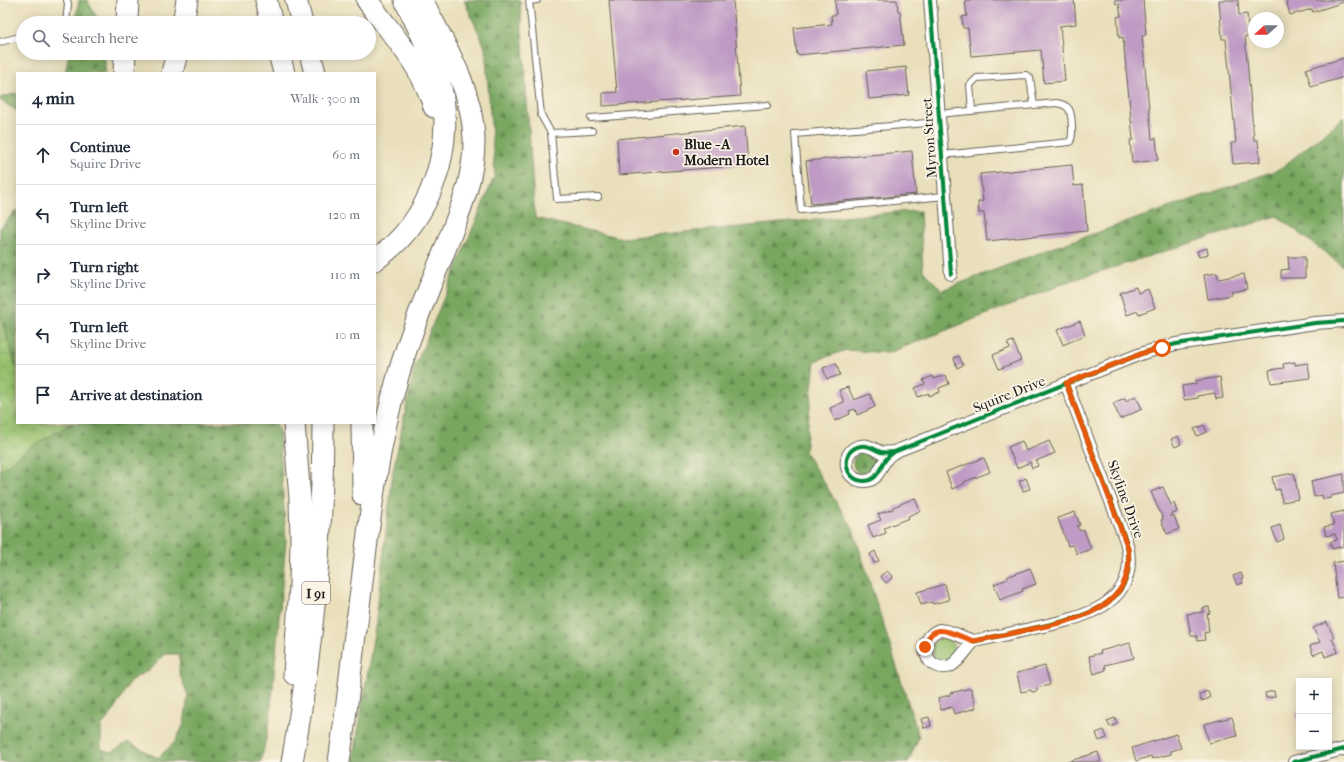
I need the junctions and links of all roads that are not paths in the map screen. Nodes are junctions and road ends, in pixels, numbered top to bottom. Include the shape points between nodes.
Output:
1 (68, 0) edge
2 (128, 0) edge
3 (187, 0) edge
4 (266, 0) edge
5 (296, 0) edge
6 (367, 0) edge
7 (405, 0) edge
8 (422, 0) edge
9 (529, 0) edge
10 (537, 0) edge
11 (930, 0) edge
12 (67, 16) edge
13 (127, 16) edge
14 (184, 16) edge
15 (270, 16) edge
16 (300, 16) edge
17 (16, 38) edge
18 (0, 42) edge
19 (126, 60) edge
20 (175, 60) edge
21 (281, 60) edge
22 (312, 60) edge
23 (126, 72) edge
24 (172, 72) edge
25 (284, 72) edge
26 (315, 72) edge
27 (767, 105) dead end
28 (1034, 105) junction
29 (972, 111) junction
30 (591, 118) dead end
31 (939, 118) junction
32 (592, 131) dead end
33 (551, 133) junction
34 (942, 155) junction
35 (429, 196) junction
36 (945, 196) junction
37 (598, 197) dead end
38 (376, 259) edge
39 (951, 274) dead end
40 (1344, 321) edge
41 (1066, 383) junction
42 (294, 424) edge
43 (323, 424) edge
44 (362, 424) edge
45 (894, 452) dead end
46 (356, 630) junction
47 (974, 641) dead end
48 (1344, 749) edge
49 (292, 762) edge
50 (339, 762) edge
51 (1294, 762) edge

1 - 12 lane
2 - 13 highway
3 - 14 highway
4 - 15 highway
5 - 16 highway
6 - 35 highway via 417,69 430,93 439,141 437,166
7 - 35 highway via 435,67 444,103 442,154
8 - 46 highway via 466,92 473,126 473,158 466,192 410,338 388,412 376,477
9 - 10 lane
9 - 33 lane via 541,115
11 - 31 street, Myron Street
17 - 18 lane
19 - 23 highway
20 - 24 highway
21 - 25 highway
22 - 26 highway
27 - 30 lane
28 - 29 lane
28 - 29 lane via 1030,78 1026,75 977,78 970,85
28 - 34 lane via 1056,103 1068,107 1071,112 1070,142
29 - 31 lane
31 - 34 street, Myron Street
31 - 36 lane via 795,134 801,210
32 - 33 lane
33 - 37 lane via 557,199
34 - 36 street, Myron Street
35 - 38 highway via 404,234
36 - 39 street, Myron Street
40 - 41 street, Squire Drive via 1176,344 1143,353
41 - 45 street, Squire Drive
41 - 47 street, Skyline Drive via 1126,541 1129,563 1125,581 1113,598 1100,608 1079,618
42 - 49 highway via 301,546
43 - 49 highway, I 91 via 322,503 316,591 306,678
44 - 46 highway via 363,495
46 - 50 highway
48 - 51 street

